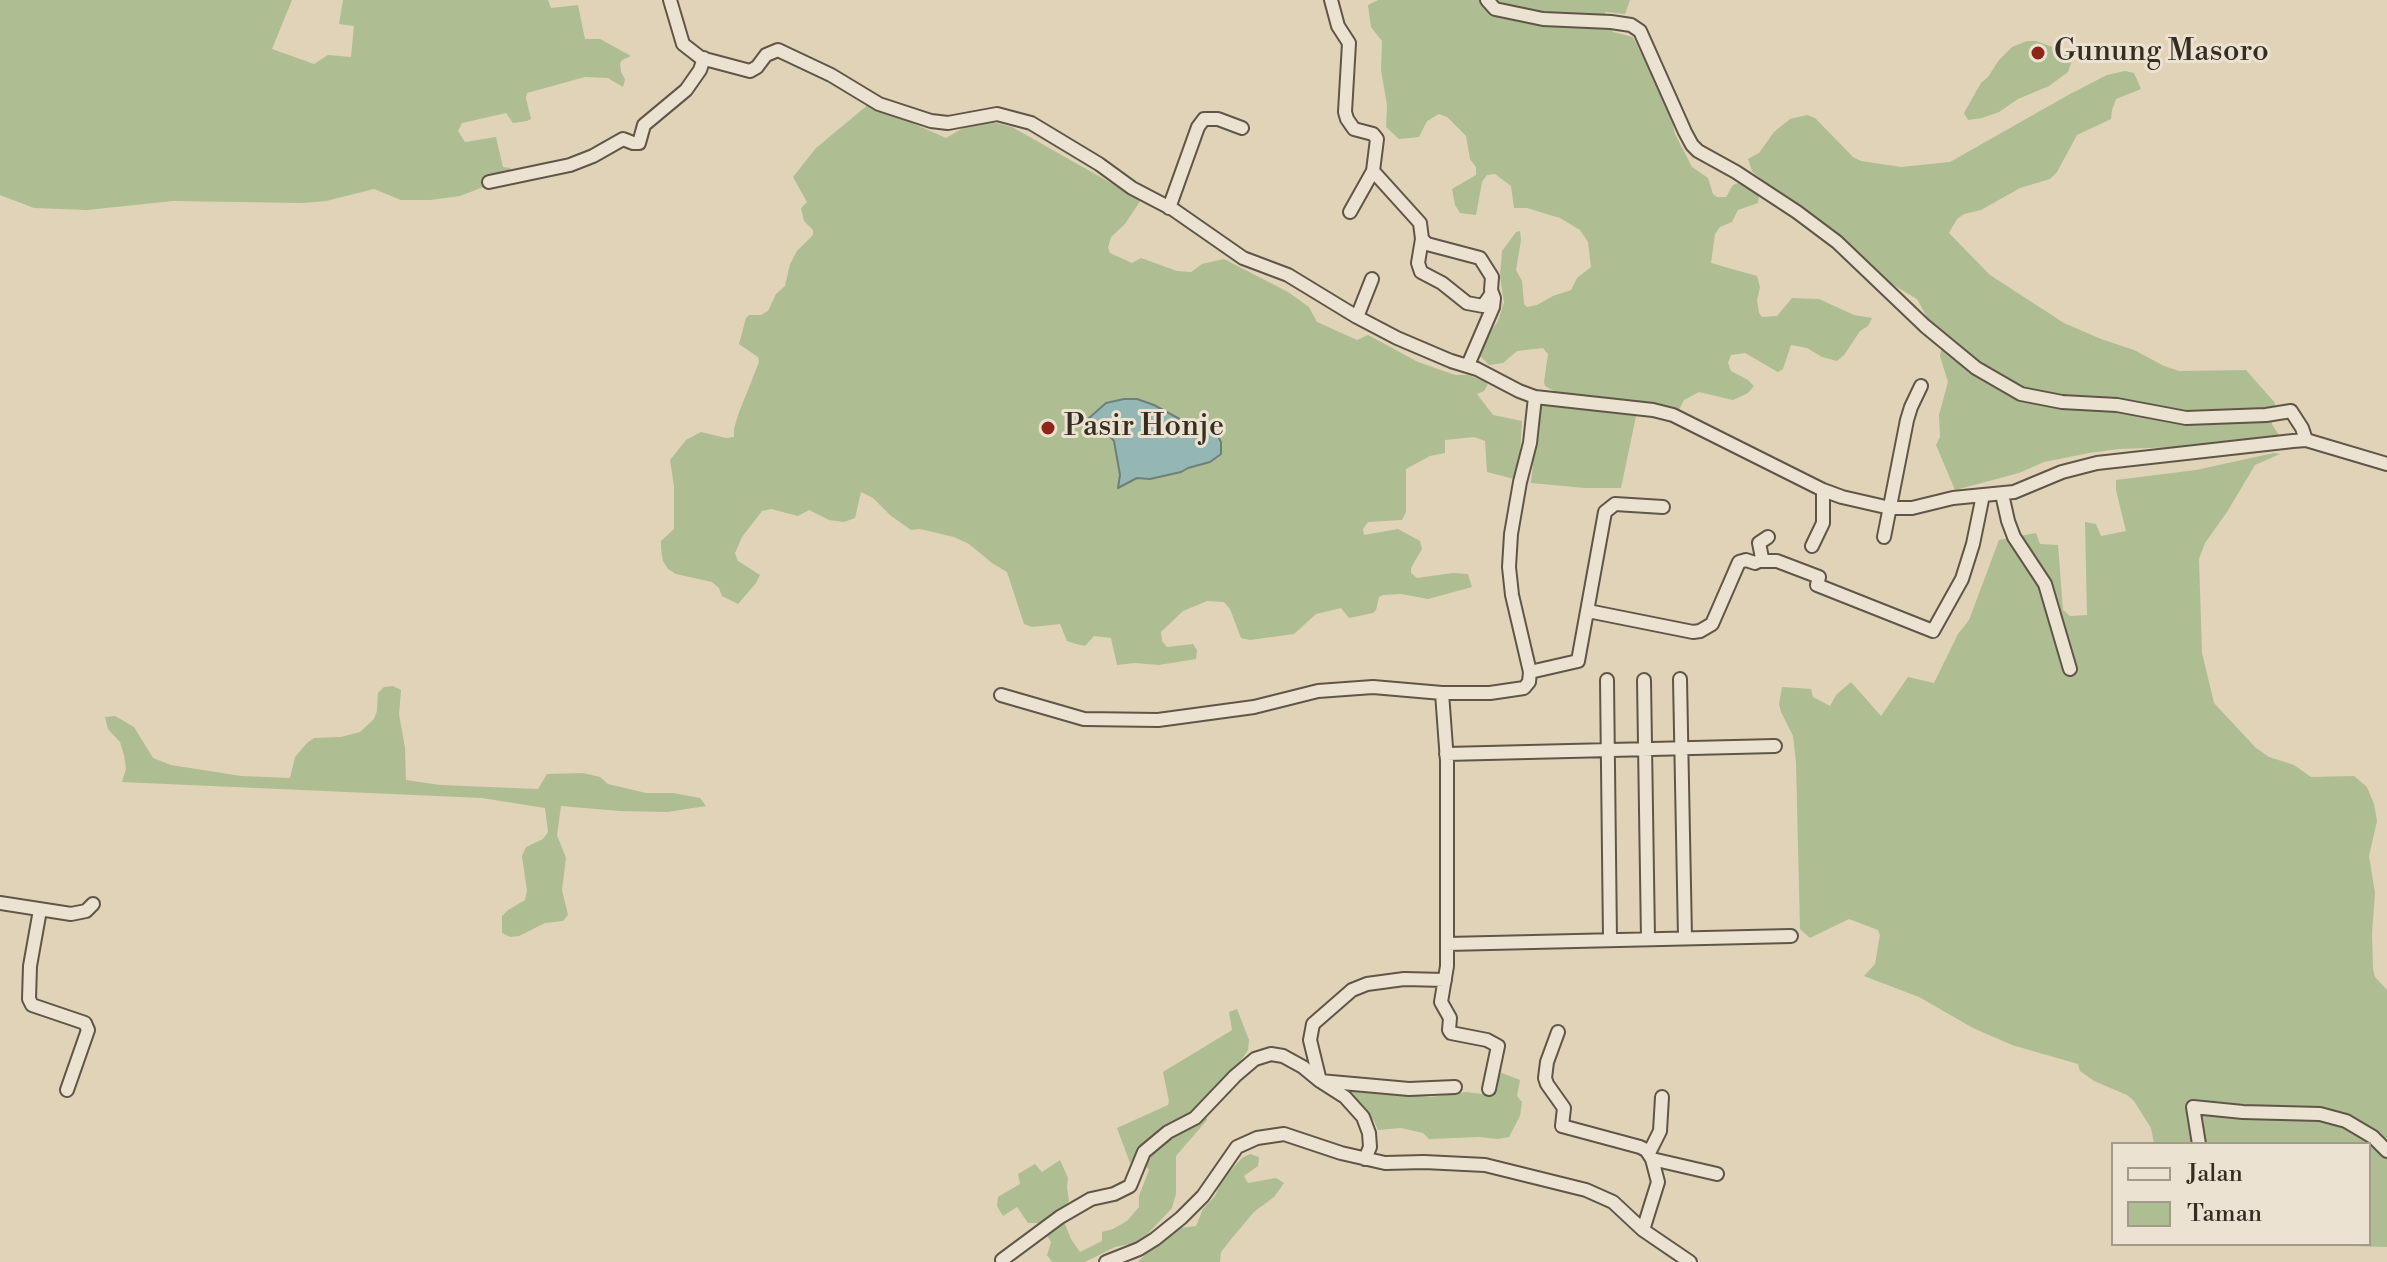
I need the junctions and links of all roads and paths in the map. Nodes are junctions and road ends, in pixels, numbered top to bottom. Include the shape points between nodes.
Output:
1 (670, 0) edge
2 (1331, 0) edge
3 (1487, 0) edge
4 (704, 58) junction
5 (1242, 128) dead end
6 (1373, 171) junction
7 (489, 182) dead end
8 (1169, 208) junction
9 (1350, 212) dead end
10 (1422, 239) junction
11 (1372, 279) dead end
12 (1492, 293) junction
13 (1357, 317) junction
14 (1468, 365) junction
15 (1921, 386) dead end
16 (1535, 397) junction
17 (2306, 440) junction
18 (2387, 464) edge
19 (1823, 490) junction
20 (2002, 494) junction
21 (1983, 495) junction
22 (1663, 507) dead end
23 (1890, 508) junction
24 (1768, 537) dead end
25 (1884, 537) dead end
26 (1812, 546) dead end
27 (1759, 561) junction
28 (1588, 611) junction
29 (2070, 669) dead end
30 (1530, 672) junction
31 (1680, 679) dead end
32 (1607, 680) dead end
33 (1644, 680) dead end
34 (1442, 693) junction
35 (1001, 695) dead end
36 (1775, 746) dead end
37 (1682, 748) junction
38 (1645, 749) junction
39 (1608, 750) junction
40 (1446, 754) junction
41 (0, 903) edge
42 (93, 904) dead end
43 (40, 910) junction
44 (1791, 936) dead end
45 (1685, 938) junction
46 (1648, 939) junction
47 (1610, 940) junction
48 (1447, 944) junction
49 (1445, 980) junction
50 (1558, 1032) dead end
51 (1320, 1081) junction
52 (1455, 1087) dead end
53 (1489, 1089) dead end
54 (67, 1090) dead end
55 (1662, 1097) dead end
56 (2199, 1142) edge
57 (2387, 1151) edge
58 (1651, 1156) junction
59 (1365, 1159) junction
60 (1717, 1174) dead end
61 (1643, 1230) junction
62 (1002, 1260) dead end
63 (1106, 1262) edge
64 (1690, 1262) edge

1 - 4 street via 683,44
2 - 6 street via 1349,43 1345,112 1354,129 1376,135
3 - 17 street via 1495,9 1543,19 1611,22 1640,31 1698,151 1807,219 1976,368 2021,394 2186,418 2291,411
4 - 7 street via 686,90 644,125 639,143 623,139 570,165
4 - 8 street via 752,71 778,50 879,104 931,121 997,114 1031,123
5 - 8 street via 1212,118 1202,121
6 - 9 street
6 - 10 street via 1418,220
8 - 13 street via 1243,258 1288,275
10 - 12 street via 1483,260 1492,277
10 - 12 street via 1421,272 1480,307
11 - 13 street
12 - 14 street via 1490,316
13 - 14 street
14 - 16 street
15 - 23 street via 1911,407
16 - 19 street via 1673,415
16 - 30 street via 1509,567
17 - 18 street
17 - 20 street via 2097,463
19 - 23 street
19 - 26 street via 1823,523
20 - 21 street
20 - 29 street via 2014,537 2045,584
21 - 23 street
21 - 27 street via 1962,579 1933,631 1817,585 1819,577 1777,561
22 - 28 street via 1615,504 1605,512
23 - 25 street
24 - 27 street via 1759,543
27 - 28 street via 1739,562 1712,624 1700,631
28 - 30 street via 1578,661
30 - 34 street via 1529,682 1517,690
31 - 37 street
32 - 39 street
33 - 38 street
34 - 35 street via 1373,687 1318,691 1254,707 1158,720 1084,719
34 - 40 street
36 - 37 street
37 - 38 street
37 - 45 street
38 - 39 street
38 - 46 street
39 - 40 street
39 - 47 street
40 - 48 street
41 - 43 street
42 - 43 street via 79,914
43 - 54 street via 29,999 32,1005 85,1023 88,1030
44 - 45 street
45 - 46 street
46 - 47 street
47 - 48 street
48 - 49 street
49 - 51 street via 1367,984 1330,1007 1313,1024 1310,1040
49 - 53 street via 1441,1002 1450,1031 1498,1046
50 - 58 street via 1545,1078 1564,1108 1562,1126 1640,1147
51 - 52 street via 1409,1089
51 - 59 street via 1363,1117 1370,1147
51 - 62 street via 1283,1056 1255,1059 1195,1118 1144,1152 1130,1186 1091,1199
55 - 58 street via 1660,1131
56 - 57 street via 2193,1107 2320,1114 2346,1121
58 - 60 street
58 - 61 street via 1658,1182
59 - 61 street via 1485,1165 1586,1190 1613,1202
59 - 63 street via 1284,1134 1257,1138 1237,1147 1203,1196 1164,1232
61 - 64 street

